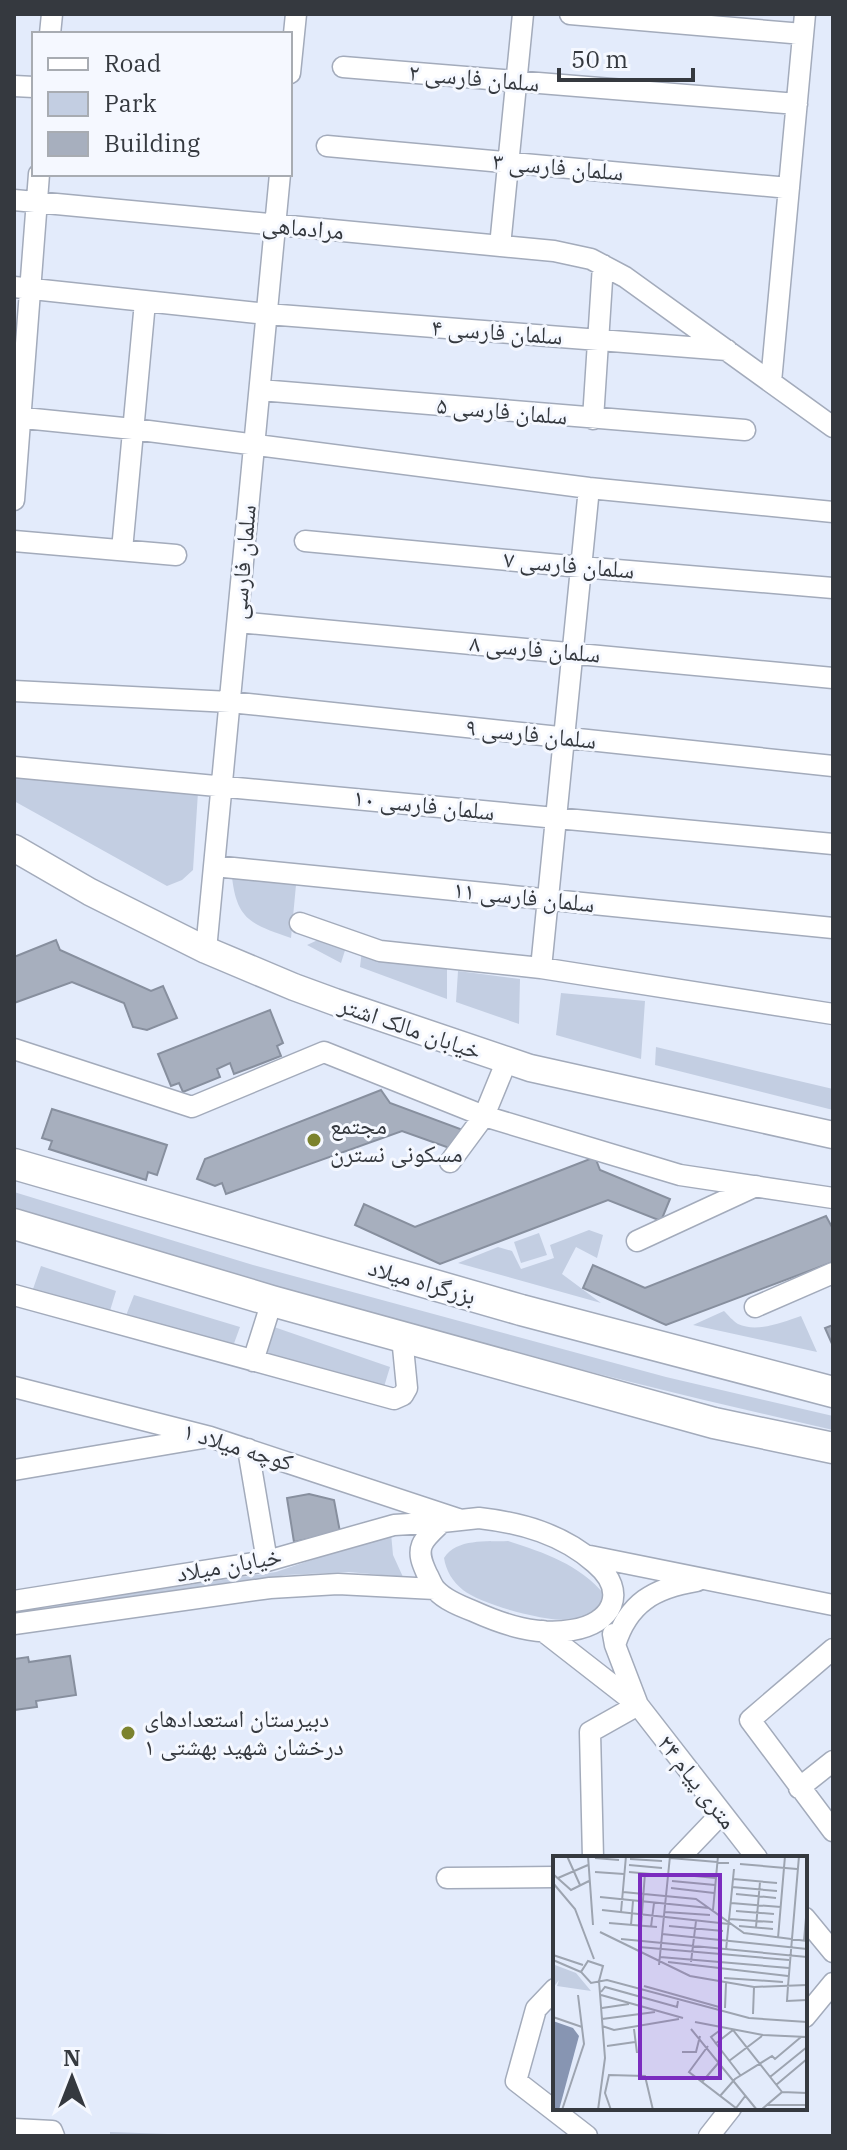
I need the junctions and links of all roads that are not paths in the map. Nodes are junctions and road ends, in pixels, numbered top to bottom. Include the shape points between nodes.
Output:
1 (296, 14) edge
2 (523, 14) edge
3 (570, 14) edge
4 (804, 24) edge
5 (292, 53) edge
6 (343, 67) dead end
7 (516, 82) junction
8 (797, 104) junction
9 (327, 146) dead end
10 (508, 162) junction
11 (39, 176) edge
12 (280, 176) edge
13 (789, 188) junction
14 (14, 200) edge
15 (37, 202) junction
16 (275, 225) junction
17 (500, 246) junction
18 (597, 262) junction
19 (22, 288) edge
20 (145, 302) junction
21 (267, 314) junction
22 (599, 340) junction
23 (727, 350) junction
24 (771, 382) junction
25 (260, 390) junction
26 (17, 417) edge
27 (593, 419) junction
28 (833, 427) edge
29 (133, 429) junction
30 (745, 430) dead end
31 (254, 446) junction
32 (589, 488) junction
33 (14, 500) edge
34 (833, 512) edge
35 (14, 541) edge
36 (305, 541) dead end
37 (122, 550) junction
38 (176, 555) dead end
39 (581, 567) junction
40 (833, 588) edge
41 (238, 622) junction
42 (573, 653) junction
43 (833, 678) edge
44 (14, 691) edge
45 (230, 702) junction
46 (565, 738) junction
47 (833, 766) edge
48 (14, 767) edge
49 (222, 785) junction
50 (556, 817) junction
51 (833, 844) edge
52 (14, 848) edge
53 (214, 866) junction
54 (548, 900) junction
55 (300, 923) dead end
56 (833, 928) edge
57 (206, 950) junction
58 (541, 968) junction
59 (833, 1014) edge
60 (14, 1049) edge
61 (507, 1060) junction
62 (484, 1116) junction
63 (833, 1135) edge
64 (450, 1162) dead end
65 (14, 1164) edge
66 (756, 1186) junction
67 (833, 1198) edge
68 (14, 1224) edge
69 (637, 1241) dead end
70 (833, 1273) edge
71 (14, 1295) edge
72 (272, 1301) junction
73 (755, 1307) dead end
74 (402, 1337) junction
75 (253, 1361) junction
76 (14, 1387) edge
77 (833, 1392) edge
78 (210, 1437) junction
79 (833, 1448) edge
80 (248, 1449) junction
81 (14, 1470) edge
82 (367, 1488) junction
83 (450, 1521) junction
84 (378, 1530) junction
85 (586, 1555) junction
86 (267, 1561) junction
87 (707, 1580) junction
88 (435, 1589) junction
89 (14, 1601) edge
90 (833, 1605) edge
91 (609, 1612) junction
92 (14, 1624) edge
93 (543, 1631) junction
94 (615, 1645) junction
95 (833, 1649) edge
96 (638, 1705) junction
97 (833, 1761) edge
98 (799, 1788) junction
99 (721, 1814) junction
100 (833, 1831) edge
101 (593, 1856) edge
102 (681, 1856) edge
103 (755, 1856) edge
104 (553, 1877) edge
105 (447, 1878) dead end
106 (807, 1920) edge
107 (833, 1952) edge
108 (833, 1983) edge
109 (553, 1991) edge
110 (807, 2015) edge
111 (553, 2110) edge
112 (553, 2110) edge
113 (729, 2110) edge
114 (14, 2129) edge
115 (54, 2136) edge
116 (587, 2136) edge
117 (709, 2136) edge

1 - 5 street
2 - 7 street
3 - 4 street
4 - 8 street
6 - 7 street, سلمان فارسی ۲
7 - 8 street, سلمان فارسی ۲
7 - 10 street
8 - 13 street
9 - 10 street, سلمان فارسی ۳
10 - 13 street, سلمان فارسی ۳
10 - 17 street
11 - 15 street
12 - 16 street, سلمان فارسی
13 - 24 street
14 - 15 street, مرادماهی
15 - 16 street, مرادماهی
15 - 19 street
16 - 17 street, مرادماهی
16 - 21 street, سلمان فارسی
17 - 18 street, مرادماهی
18 - 22 street
18 - 23 street, مرادماهی
19 - 20 street, سلمان فارسی ۴
19 - 26 street
20 - 21 street, سلمان فارسی ۴
20 - 29 street
21 - 22 street, سلمان فارسی ۴
21 - 25 street, سلمان فارسی
22 - 23 street, سلمان فارسی ۴
22 - 27 street
23 - 24 street, مرادماهی
24 - 28 street, مرادماهی
25 - 27 street, سلمان فارسی ۵
25 - 31 street, سلمان فارسی
26 - 29 street
26 - 33 street
27 - 30 street, سلمان فارسی ۵
29 - 31 street
29 - 37 street
31 - 32 street
31 - 41 street, سلمان فارسی
32 - 34 street
32 - 39 street
35 - 37 street
36 - 39 street, سلمان فارسی ۷
37 - 38 street
39 - 40 street, سلمان فارسی ۷
39 - 42 street
41 - 42 street, سلمان فارسی ۸
41 - 45 street, سلمان فارسی
42 - 43 street, سلمان فارسی ۸
42 - 46 street
44 - 45 street, سلمان فارسی ۹
45 - 46 street, سلمان فارسی ۹
45 - 49 street, سلمان فارسی
46 - 47 street, سلمان فارسی ۹
46 - 50 street
48 - 49 street, سلمان فارسی ۱۰
49 - 50 street, سلمان فارسی ۱۰
49 - 53 street, سلمان فارسی
50 - 51 street, سلمان فارسی ۱۰
50 - 54 street
52 - 57 main road, خیابان مالک اشتر
53 - 54 street, سلمان فارسی ۱۱
53 - 57 street, سلمان فارسی
54 - 56 street, سلمان فارسی ۱۱
54 - 58 street
55 - 58 street via 380,951
57 - 61 main road, خیابان مالک اشتر via 335,1002
58 - 59 street
60 - 62 street via 192,1107 324,1052
61 - 62 street
61 - 63 main road, خیابان مالک اشتر
62 - 64 street
62 - 66 street via 680,1175
65 - 77 highway, بزرگراه میلاد via 521,1310
66 - 67 street
66 - 69 street
68 - 72 highway
70 - 73 street
71 - 75 street
72 - 74 highway
72 - 75 street
74 - 75 street via 407,1388 394,1399
74 - 79 highway via 714,1423
76 - 78 street, کوچه میلاد ۱
78 - 80 street, کوچه میلاد ۱
78 - 81 street
80 - 82 street, کوچه میلاد ۱
80 - 86 street
82 - 83 street, کوچه میلاد ۱
82 - 84 street via 381,1497
83 - 84 street, خیابان میلاد
83 - 85 street via 508,1521 541,1530
83 - 88 street via 422,1545 421,1561
84 - 86 street, خیابان میلاد
85 - 87 street
85 - 91 street via 612,1583
86 - 89 street, خیابان میلاد
87 - 90 street
87 - 94 street via 681,1583 640,1602 620,1627
88 - 92 street, خیابان میلاد via 338,1584 270,1588
88 - 93 street via 514,1628
91 - 93 street via 584,1628
91 - 94 street
93 - 96 street
94 - 96 street
95 - 98 street via 750,1720
96 - 99 street, ۲۴ متری پیام
96 - 101 street via 590,1732
97 - 98 street
98 - 100 street
99 - 102 street
99 - 103 street, ۲۴ متری پیام
104 - 105 street
106 - 107 street
108 - 110 street
109 - 111 street via 536,2009 516,2081
112 - 116 street
113 - 117 street
114 - 115 street via 52,2131

